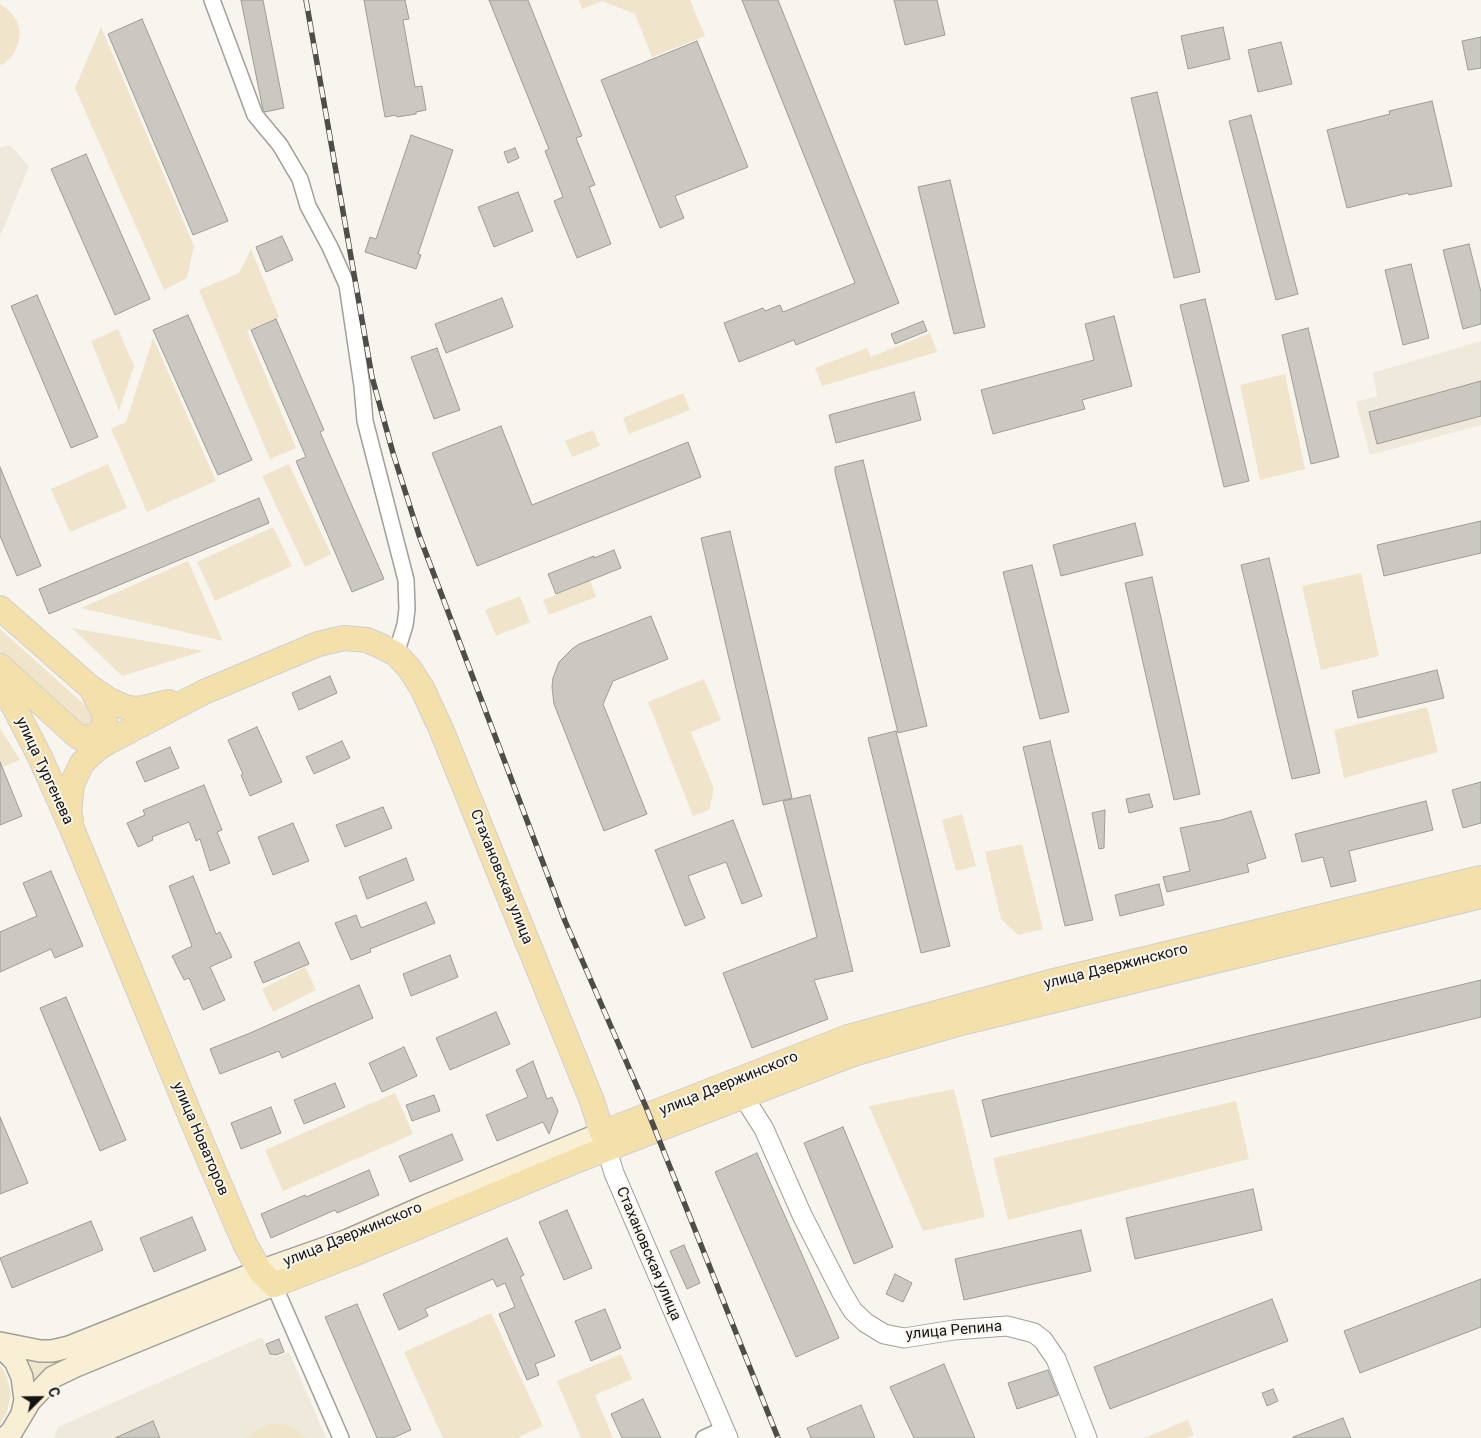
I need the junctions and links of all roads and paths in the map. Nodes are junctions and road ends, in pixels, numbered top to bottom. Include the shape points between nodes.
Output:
1 (212, 0) edge
2 (0, 608) edge
3 (396, 654) junction
4 (2, 674) edge
5 (90, 687) junction
6 (204, 692) junction
7 (73, 831) junction
8 (1481, 878) edge
9 (1481, 896) edge
10 (743, 1096) junction
11 (604, 1141) junction
12 (267, 1278) junction
13 (0, 1345) edge
14 (15, 1428) edge
15 (726, 1434) edge
16 (341, 1438) edge
17 (704, 1438) edge
18 (1087, 1438) edge

1 - 3 street via 255,115 280,145 300,178 308,206 347,285 365,421 406,580 406,617
2 - 5 main road
3 - 6 main road, Стахановская улица via 367,640 331,640
3 - 11 main road, Стахановская улица via 410,668 422,688 441,729 592,1101
4 - 5 main road via 83,739 99,734 105,723 104,712
4 - 7 main road, улица Тургенева via 12,703
5 - 6 main road via 109,700 134,709
6 - 7 main road, Стахановская улица via 98,748 82,763 72,784 69,812
7 - 12 main road, улица Новаторов via 245,1244
8 - 11 main road, улица Дзержинского via 1050,982 848,1037
9 - 10 main road, улица Дзержинского via 961,1023 853,1054
10 - 11 main road, улица Дзержинского
10 - 18 street, улица Репина via 764,1129 802,1215 853,1311 884,1334 904,1338 1007,1326 1034,1332 1056,1359
11 - 12 main road, улица Дзержинского via 491,1195 351,1255
11 - 15 street, Стахановская улица via 617,1182
12 - 13 main road, улица Дзержинского via 69,1347 40,1351
12 - 14 main road, улица Дзержинского via 53,1378 36,1394
12 - 16 street, улица Новаторов
13 - 14 main road, улица Дзержинского via 15,1361 22,1377 25,1400
15 - 17 street

